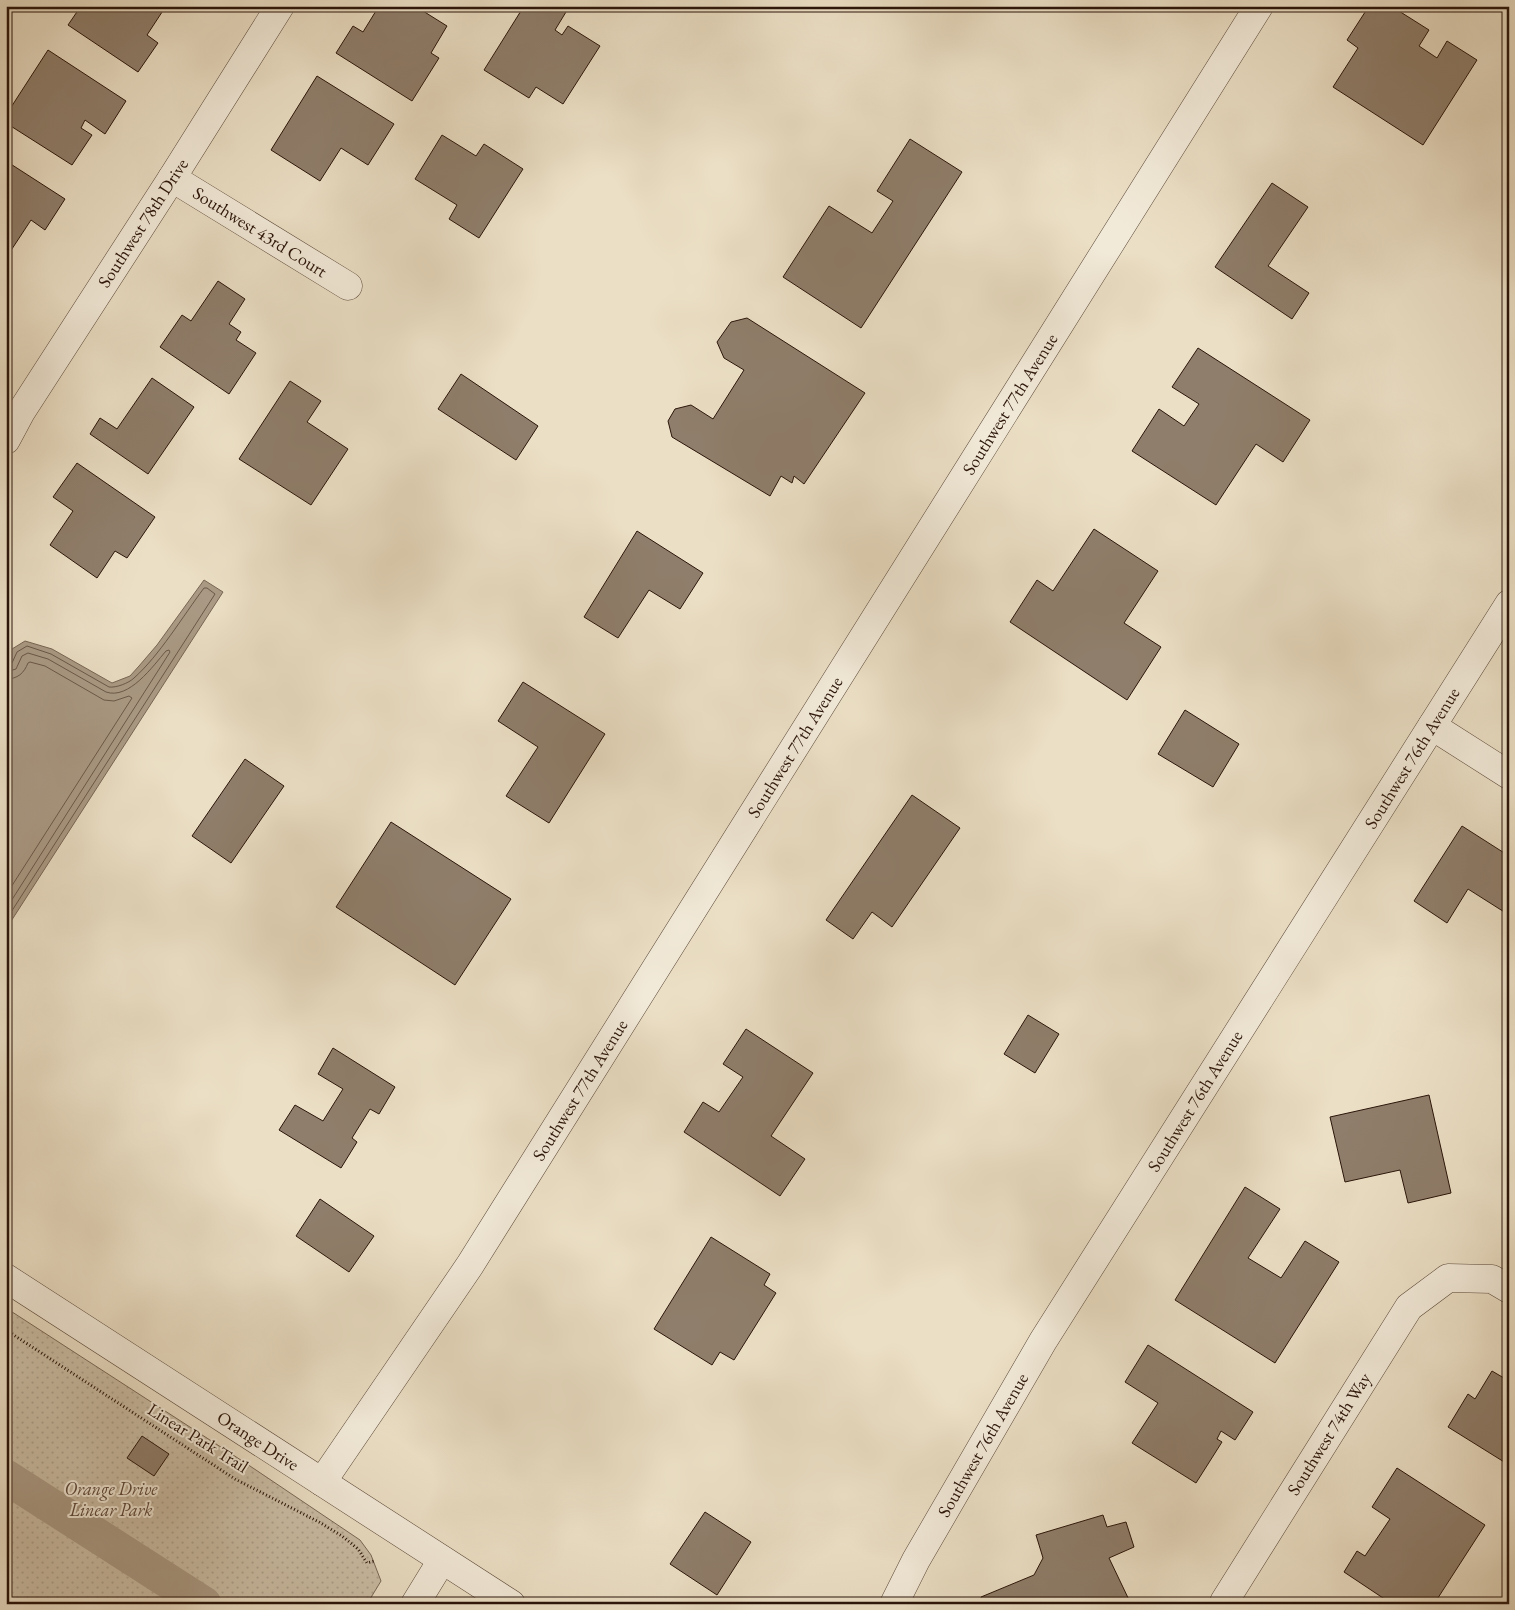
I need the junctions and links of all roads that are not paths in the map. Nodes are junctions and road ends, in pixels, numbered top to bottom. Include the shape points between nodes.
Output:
1 (280, 6) edge
2 (1259, 6) edge
3 (172, 178) junction
4 (348, 286) dead end
5 (6, 440) edge
6 (1509, 604) edge
7 (1432, 726) junction
8 (1509, 775) edge
9 (6, 1278) edge
10 (1509, 1289) edge
11 (322, 1482) junction
12 (442, 1560) junction
13 (483, 1596) edge
14 (1224, 1602) dead end
15 (415, 1604) edge
16 (511, 1604) edge
17 (894, 1604) edge

1 - 3 street, Southwest 78th Drive
2 - 11 street, Southwest 77th Avenue via 470,1266
3 - 4 street, Southwest 43rd Court
3 - 5 street, Southwest 78th Drive via 20,412
6 - 7 street, Southwest 76th Avenue
7 - 8 street
7 - 17 street, Southwest 76th Avenue via 1044,1341 916,1560
9 - 11 street, Orange Drive
10 - 14 street, Southwest 74th Way via 1492,1279 1448,1278 1409,1307
11 - 12 street, Orange Drive
12 - 13 street, Orange Drive
12 - 15 street
13 - 16 street, Orange Drive

